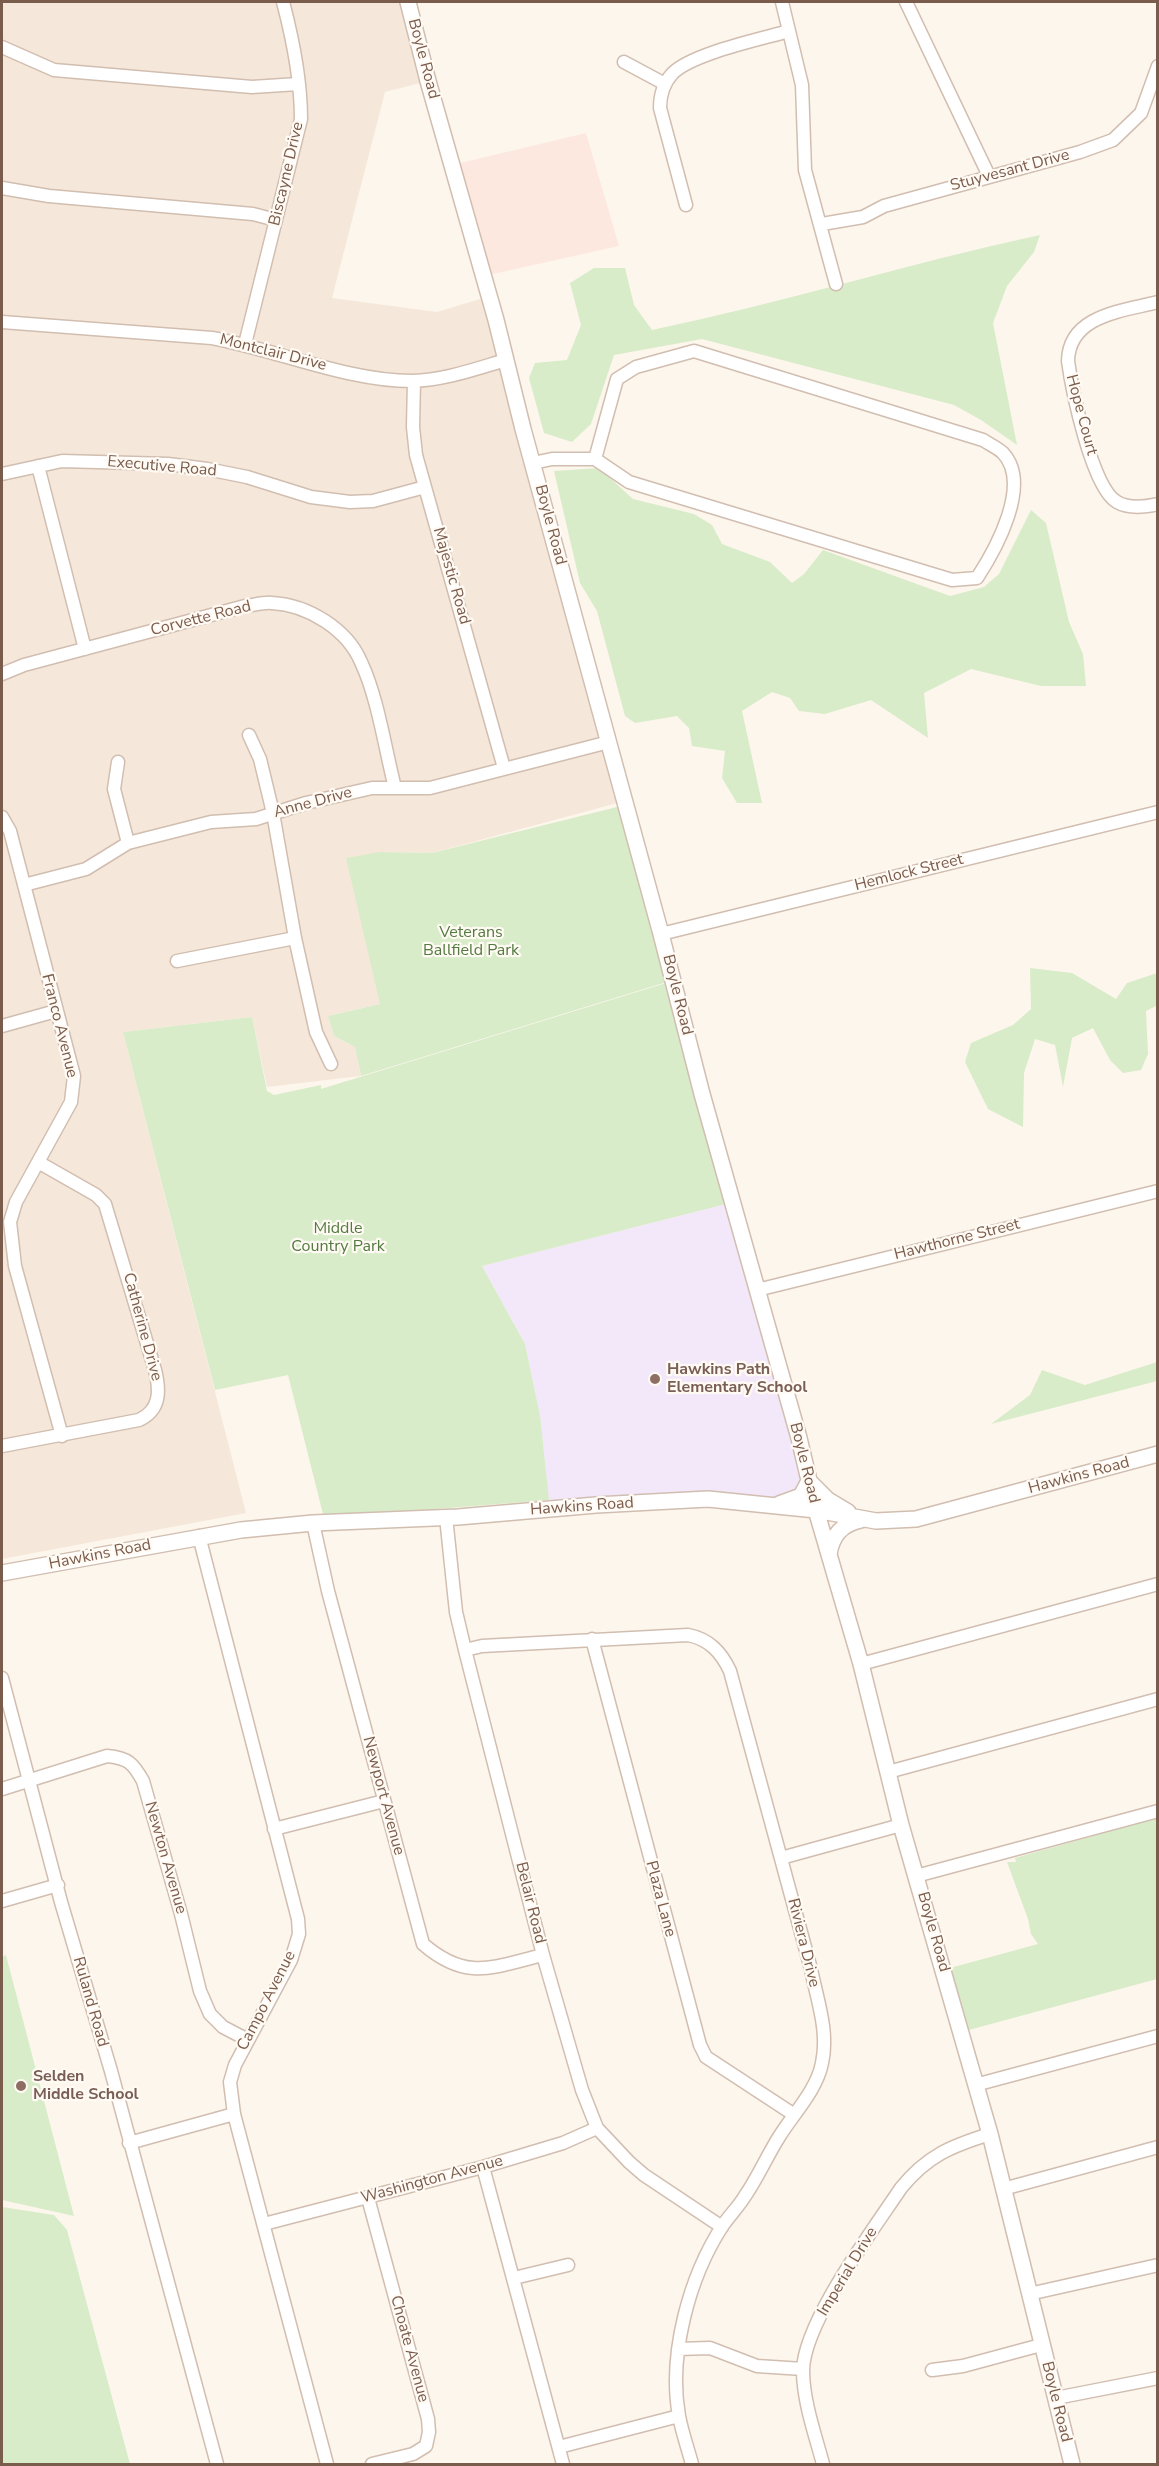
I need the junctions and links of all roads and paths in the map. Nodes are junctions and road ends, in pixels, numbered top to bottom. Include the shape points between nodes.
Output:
1 (283, 2) edge
2 (408, 2) edge
3 (782, 2) edge
4 (906, 2) edge
5 (789, 31) junction
6 (2, 48) edge
7 (624, 62) dead end
8 (1158, 66) edge
9 (298, 84) junction
10 (665, 84) junction
11 (989, 176) junction
12 (2, 188) edge
13 (686, 205) dead end
14 (276, 220) junction
15 (822, 224) junction
16 (837, 284) dead end
17 (1158, 302) edge
18 (2, 322) edge
19 (245, 344) junction
20 (506, 360) junction
21 (414, 381) junction
22 (595, 459) junction
23 (533, 463) junction
24 (38, 466) junction
25 (2, 474) edge
26 (425, 487) junction
27 (1158, 504) edge
28 (85, 649) junction
29 (2, 674) edge
30 (249, 735) dead end
31 (609, 742) junction
32 (118, 762) dead end
33 (504, 768) junction
34 (395, 788) junction
35 (1158, 812) edge
36 (273, 813) junction
37 (2, 817) edge
38 (128, 843) junction
39 (24, 885) junction
40 (661, 934) junction
41 (296, 938) junction
42 (177, 960) dead end
43 (56, 1011) junction
44 (2, 1026) edge
45 (331, 1064) dead end
46 (38, 1162) junction
47 (1158, 1191) edge
48 (757, 1290) junction
49 (62, 1436) junction
50 (2, 1446) edge
51 (1158, 1454) edge
52 (809, 1481) junction
53 (775, 1506) junction
54 (816, 1510) junction
55 (446, 1517) junction
56 (864, 1520) junction
57 (313, 1523) junction
58 (199, 1536) junction
59 (829, 1554) junction
60 (2, 1573) edge
61 (1158, 1584) edge
62 (592, 1639) junction
63 (465, 1650) junction
64 (861, 1664) junction
65 (2, 1678) edge
66 (1158, 1699) edge
67 (888, 1773) junction
68 (30, 1782) junction
69 (2, 1790) edge
70 (384, 1802) junction
71 (1158, 1811) edge
72 (901, 1825) junction
73 (274, 1829) junction
74 (781, 1858) junction
75 (916, 1876) junction
76 (58, 1886) junction
77 (2, 1901) edge
78 (543, 1955) junction
79 (1158, 2036) edge
80 (248, 2040) junction
81 (975, 2085) junction
82 (234, 2114) junction
83 (793, 2114) junction
84 (597, 2128) junction
85 (990, 2134) junction
86 (129, 2143) junction
87 (1158, 2147) edge
88 (483, 2167) junction
89 (1003, 2189) junction
90 (368, 2198) junction
91 (264, 2224) junction
92 (722, 2227) junction
93 (568, 2265) dead end
94 (1158, 2265) edge
95 (514, 2277) junction
96 (1029, 2294) junction
97 (1041, 2345) junction
98 (678, 2349) junction
99 (803, 2368) junction
100 (932, 2370) dead end
101 (1158, 2379) edge
102 (1056, 2398) junction
103 (679, 2416) junction
104 (559, 2447) junction
105 (217, 2464) edge
106 (327, 2464) edge
107 (372, 2464) edge
108 (563, 2464) edge
109 (692, 2464) edge
110 (823, 2464) edge
111 (1072, 2464) edge

1 - 9 street, Biscayne Drive via 293,39
2 - 20 street, Boyle Road
3 - 5 street
4 - 11 street
5 - 10 street via 684,64
5 - 15 street via 802,86 806,170
6 - 9 street via 54,70 252,87
7 - 10 street
8 - 11 street, Stuyvesant Drive via 1141,113 1113,140
9 - 14 street, Biscayne Drive via 301,119
10 - 13 street via 660,108
11 - 15 street, Stuyvesant Drive via 884,207 863,217
12 - 14 street via 49,196 253,214
14 - 19 street, Biscayne Drive
15 - 16 street
17 - 27 street, Hope Court via 1083,325 1073,338 1068,361 1083,430 1102,487 1125,505
18 - 19 street, Montclair Drive via 212,338
19 - 21 street, Montclair Drive via 381,380
20 - 21 street, Montclair Drive via 446,378
20 - 23 street, Boyle Road
21 - 26 street, Majestic Road via 413,427
22 - 22 street via 617,379 636,367 694,351 983,440 1003,453 1015,478 1014,496 992,555 977,578 952,580 628,482
22 - 23 street, Boyle Road
23 - 31 street, Boyle Road
24 - 25 street, Executive Road
24 - 26 street, Executive Road via 62,461 168,464 247,477 311,497 350,502 373,501
24 - 28 street
26 - 33 street, Majestic Road
28 - 29 street, Corvette Road
28 - 34 street, Corvette Road via 245,606 271,602 300,608 336,629 361,661
30 - 36 street via 260,759
31 - 33 street, Anne Drive
31 - 40 street, Boyle Road
32 - 38 street via 114,789
33 - 34 street, Anne Drive via 430,788
34 - 36 street, Anne Drive via 359,790
35 - 40 street, Hemlock Street
36 - 38 street, Anne Drive via 256,819 211,822
36 - 41 street
37 - 39 street, Franco Avenue via 10,831
38 - 39 street, Anne Drive via 86,869
39 - 43 street, Franco Avenue
40 - 48 street, Boyle Road
41 - 42 street
41 - 45 street via 316,1032
43 - 44 street
43 - 46 street, Franco Avenue via 75,1076 74,1089 71,1102
46 - 49 street, Franco Avenue via 16,1202 10,1222 12,1250
46 - 49 street, Catherine Drive via 105,1204 159,1386 158,1400 148,1417
47 - 48 street, Hawthorne Street
48 - 52 street, Boyle Road
49 - 50 street, Catherine Drive
51 - 56 street, Hawkins Road via 916,1519
52 - 53 street via 801,1496
52 - 54 street, Boyle Road
52 - 56 street via 828,1500
53 - 54 street, Hawkins Road
53 - 55 street, Hawkins Road via 708,1499
54 - 56 street, Hawkins Road
54 - 59 street, Boyle Road
55 - 57 street, Hawkins Road
55 - 63 street, Belair Road via 456,1612
56 - 59 street via 842,1527
57 - 58 street, Hawkins Road
57 - 70 street, Newport Avenue via 327,1591
58 - 60 street, Hawkins Road
58 - 73 street, Campo Avenue
59 - 64 street, Boyle Road
61 - 64 street
62 - 63 street, Riviera Drive
62 - 74 street, Riviera Drive via 688,1635 717,1649 730,1671
62 - 83 street, Plaza Lane via 700,2045 706,2057
63 - 78 street, Belair Road
64 - 67 street, Boyle Road
65 - 68 street, Ruland Road
66 - 67 street
67 - 72 street, Boyle Road
68 - 69 street, Newton Avenue
68 - 76 street, Ruland Road
68 - 80 street, Newton Avenue via 107,1756 122,1757 135,1767 181,1914 200,1990 210,2014
70 - 73 street
70 - 78 street, Newport Avenue via 423,1944 449,1963 465,1969 489,1968
71 - 75 street
72 - 74 street
72 - 75 street, Boyle Road
73 - 80 street, Campo Avenue via 299,1934 291,1960
74 - 83 street, Riviera Drive via 823,2018 825,2043 818,2074
75 - 81 street, Boyle Road
76 - 77 street
76 - 86 street, Ruland Road
78 - 84 street, Belair Road
79 - 81 street
80 - 82 street, Campo Avenue via 230,2082
81 - 85 street, Boyle Road
82 - 86 street
82 - 91 street, Campo Avenue
83 - 92 street, Riviera Drive
84 - 88 street, Washington Avenue via 563,2143
84 - 92 street, Belair Road via 644,2175
85 - 89 street, Boyle Road
85 - 99 street, Imperial Drive via 953,2145 932,2157 901,2188 833,2292 817,2322
86 - 105 street, Ruland Road
87 - 89 street
88 - 90 street, Washington Avenue
88 - 95 street
89 - 96 street, Boyle Road
90 - 91 street, Washington Avenue
90 - 107 street, Choate Avenue via 429,2432 426,2446 413,2454
91 - 106 street, Campo Avenue
92 - 98 street, Riviera Drive via 691,2294
93 - 95 street
94 - 96 street
95 - 104 street
96 - 97 street, Boyle Road
97 - 100 street via 963,2366
97 - 102 street, Boyle Road
98 - 99 street via 710,2348 757,2366
98 - 103 street, Riviera Drive
99 - 110 street, Imperial Drive via 808,2408
101 - 102 street
102 - 111 street, Boyle Road
103 - 104 street
103 - 109 street, Riviera Drive
104 - 108 street

